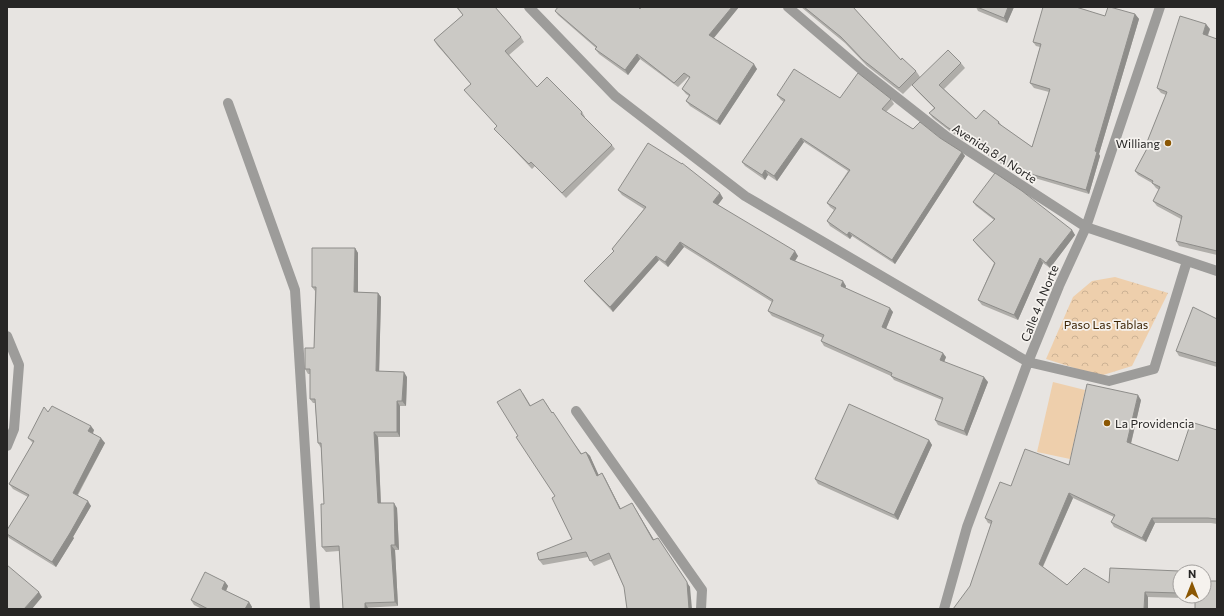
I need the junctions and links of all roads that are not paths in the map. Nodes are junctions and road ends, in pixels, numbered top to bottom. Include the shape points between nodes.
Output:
1 (529, 7) edge
2 (788, 7) edge
3 (1160, 7) edge
4 (228, 103) dead end
5 (1086, 227) junction
6 (1187, 261) junction
7 (1217, 271) edge
8 (7, 336) edge
9 (1028, 362) junction
10 (576, 411) dead end
11 (7, 446) edge
12 (315, 609) edge
13 (701, 609) edge
14 (944, 609) edge

1 - 9 street via 615,96 746,196
2 - 5 street, Avenida 8 A Norte via 947,138
3 - 5 street, Calle 4 A Norte
4 - 12 street via 295,290
5 - 6 street, Avenida 8 A Norte
5 - 9 street, Calle 4 A Norte via 1058,286
6 - 7 street, Avenida 8 A Norte
6 - 9 street via 1154,369 1109,381
8 - 11 street via 19,365 14,429
9 - 14 street, Calle 4 A Norte via 967,527
10 - 13 street via 702,590

